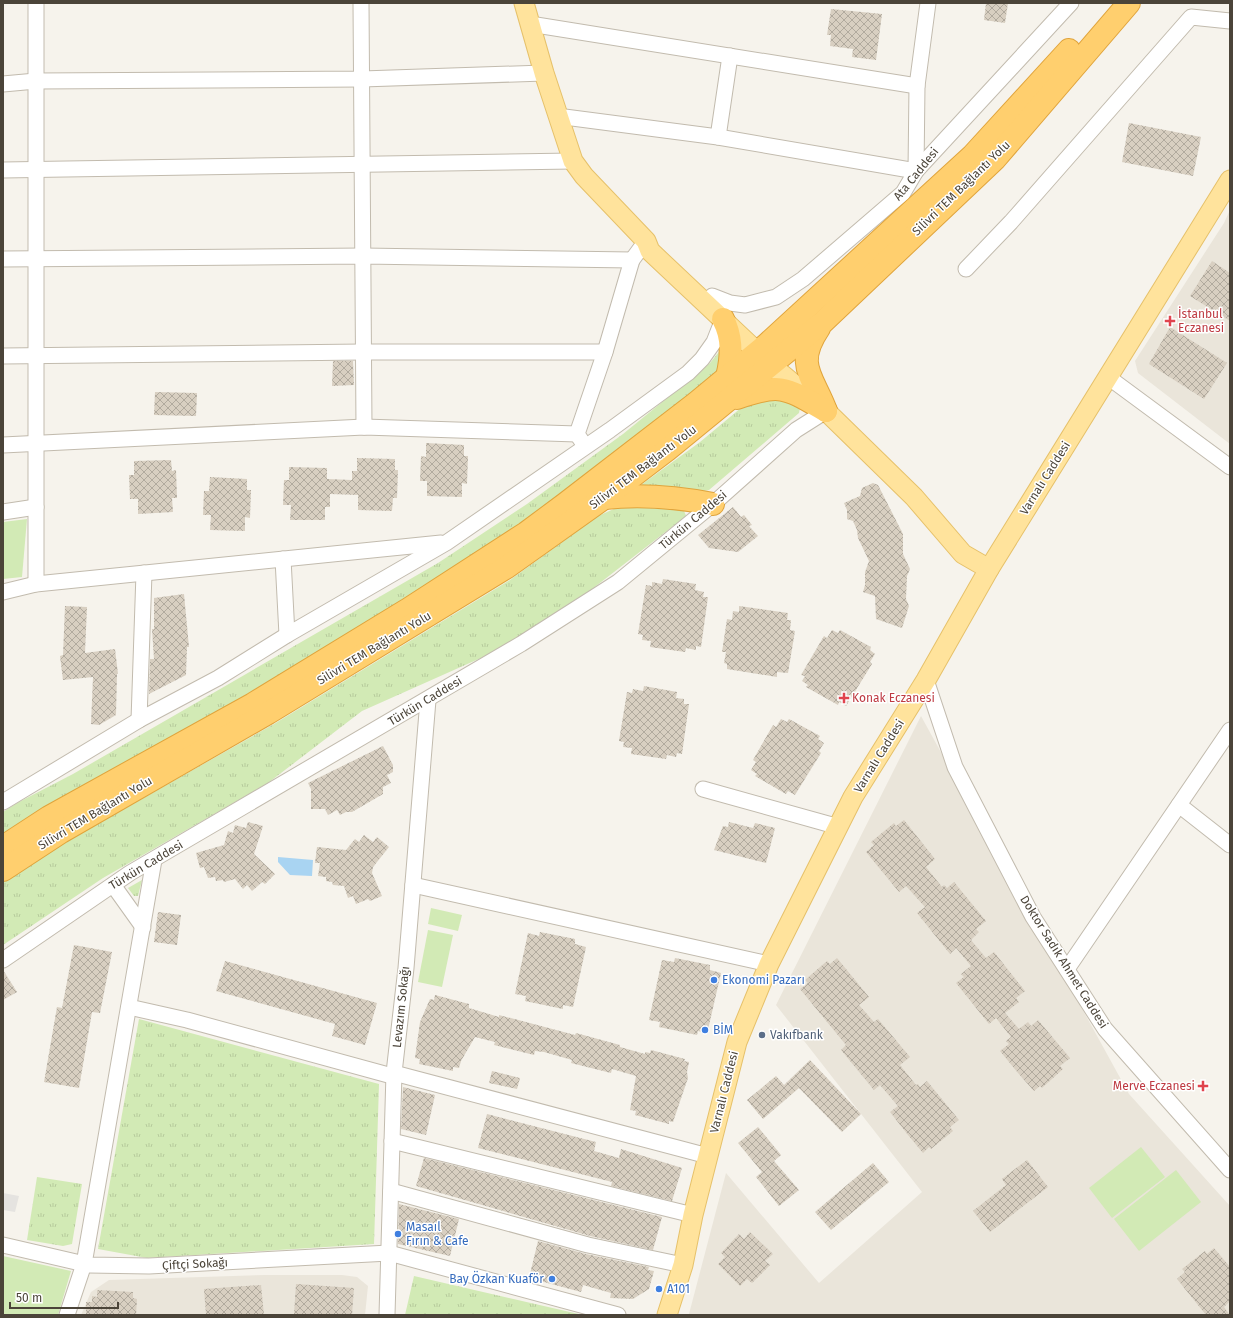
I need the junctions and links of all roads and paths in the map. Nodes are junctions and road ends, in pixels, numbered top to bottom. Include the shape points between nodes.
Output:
1 (36, 3) edge
2 (361, 3) edge
3 (524, 3) edge
4 (928, 3) edge
5 (1070, 3) edge
6 (1110, 3) edge
7 (1129, 3) edge
8 (1230, 21) edge
9 (530, 24) junction
10 (730, 56) junction
11 (544, 73) junction
12 (362, 79) junction
13 (36, 81) junction
14 (3, 84) edge
15 (917, 86) junction
16 (557, 116) junction
17 (718, 137) junction
18 (573, 161) junction
19 (362, 164) junction
20 (3, 170) edge
21 (36, 171) junction
22 (916, 171) junction
23 (1230, 180) edge
24 (646, 241) junction
25 (363, 256) junction
26 (36, 258) junction
27 (3, 259) edge
28 (632, 260) junction
29 (966, 269) dead end
30 (712, 296) junction
31 (723, 319) junction
32 (823, 322) junction
33 (363, 352) junction
34 (605, 352) junction
35 (768, 355) junction
36 (3, 356) edge
37 (36, 356) junction
38 (727, 377) junction
39 (1108, 377) junction
40 (729, 401) junction
41 (826, 412) junction
42 (364, 427) junction
43 (581, 440) junction
44 (36, 444) junction
45 (3, 445) edge
46 (1230, 467) edge
47 (604, 498) junction
48 (713, 504) junction
49 (36, 507) junction
50 (3, 512) edge
51 (446, 542) junction
52 (283, 559) junction
53 (989, 568) junction
54 (144, 573) junction
55 (36, 584) junction
56 (3, 592) edge
57 (287, 635) junction
58 (926, 680) junction
59 (428, 700) junction
60 (139, 720) junction
61 (1230, 730) edge
62 (703, 789) dead end
63 (3, 802) edge
64 (1179, 805) junction
65 (840, 827) junction
66 (1230, 845) edge
67 (3, 847) edge
68 (154, 860) junction
69 (3, 870) edge
70 (113, 885) junction
71 (413, 885) junction
72 (143, 927) junction
73 (3, 960) edge
74 (769, 964) junction
75 (1067, 969) junction
76 (129, 1007) junction
77 (393, 1075) junction
78 (392, 1141) junction
79 (708, 1156) junction
80 (1229, 1168) edge
81 (390, 1191) junction
82 (693, 1215) junction
83 (3, 1245) edge
84 (389, 1253) junction
85 (84, 1264) junction
86 (683, 1265) junction
87 (67, 1315) edge
88 (387, 1315) edge
89 (618, 1315) edge
90 (667, 1315) edge

1 - 13 street
2 - 12 street
3 - 9 main road
4 - 15 street
5 - 22 street, Ata Caddesi
6 - 35 highway, Silivri TEM Bağlantı Yolu via 973,155
7 - 32 highway, Silivri TEM Bağlantı Yolu via 995,159
8 - 29 street via 1191,17 1011,222
9 - 10 street
9 - 11 main road
10 - 15 street
10 - 17 street
11 - 12 street
11 - 16 main road
12 - 13 street
12 - 19 street
13 - 14 street
13 - 21 street
15 - 22 street
16 - 17 street
16 - 18 main road
17 - 22 street
18 - 19 street
18 - 24 main road
19 - 21 street
19 - 25 street
20 - 21 street
21 - 26 street
22 - 30 street, Ata Caddesi via 903,193 803,279 776,297 745,306
23 - 39 main road, Varnalı Caddesi
24 - 28 street
24 - 30 main road via 658,244
24 - 31 main road via 650,251
25 - 26 street
25 - 28 street
25 - 33 street
26 - 27 street
26 - 37 street
28 - 34 street
30 - 35 main road
31 - 35 main road
31 - 38 highway via 730,336
31 - 43 street via 714,342 688,373
32 - 35 highway, Silivri TEM Bağlantı Yolu
32 - 41 highway via 809,345 806,362
33 - 34 street
33 - 37 street
33 - 42 street
34 - 43 street
35 - 38 highway, Silivri TEM Bağlantı Yolu
35 - 40 highway, Silivri TEM Bağlantı Yolu
35 - 41 main road
36 - 37 street
37 - 44 street
38 - 67 highway, Silivri TEM Bağlantı Yolu via 656,435 526,533 414,606 253,704 49,818
39 - 46 street
39 - 53 main road, Varnalı Caddesi
40 - 41 highway via 760,390 782,388 794,392
40 - 47 highway, Silivri TEM Bağlantı Yolu
41 - 48 street, Türkün Caddesi via 796,430
41 - 53 main road via 914,497 962,554
42 - 43 street
42 - 44 street
43 - 51 street
44 - 45 street
44 - 49 street
47 - 48 highway via 630,495
47 - 69 highway, Silivri TEM Bağlantı Yolu via 507,567 268,713 74,824
48 - 59 street, Türkün Caddesi via 618,582
49 - 50 street
49 - 55 street
51 - 52 street
51 - 57 street
52 - 54 street
52 - 57 street
53 - 58 main road, Varnalı Caddesi
54 - 55 street
54 - 60 street
55 - 56 street
57 - 60 street via 218,678
58 - 65 main road, Varnalı Caddesi via 854,797
58 - 75 street, Doktor Sadık Ahmet Caddesi via 955,767 1033,917
59 - 68 street, Türkün Caddesi
59 - 71 street, Levazım Sokağı
60 - 63 street
61 - 64 street
62 - 65 street
64 - 66 street
64 - 75 street
65 - 74 main road, Varnalı Caddesi
68 - 70 street, Türkün Caddesi
68 - 72 street
70 - 72 street
70 - 73 street, Türkün Caddesi
71 - 74 street
71 - 77 street, Levazım Sokağı
72 - 76 street
74 - 79 main road, Varnalı Caddesi via 737,1042
75 - 80 street, Doktor Sadık Ahmet Caddesi via 1105,1029
76 - 77 street
76 - 85 street
77 - 78 street, Levazım Sokağı
77 - 79 street
78 - 81 street, Levazım Sokağı
78 - 82 street
79 - 82 main road, Varnalı Caddesi
81 - 84 street, Levazım Sokağı
81 - 86 street via 588,1245
82 - 86 main road, Varnalı Caddesi
83 - 85 street, Çiftçi Sokağı
84 - 85 street, Çiftçi Sokağı via 149,1266
84 - 88 street, Levazım Sokağı
84 - 89 street, Çiftçi Sokağı
85 - 87 street
86 - 90 main road, Varnalı Caddesi

